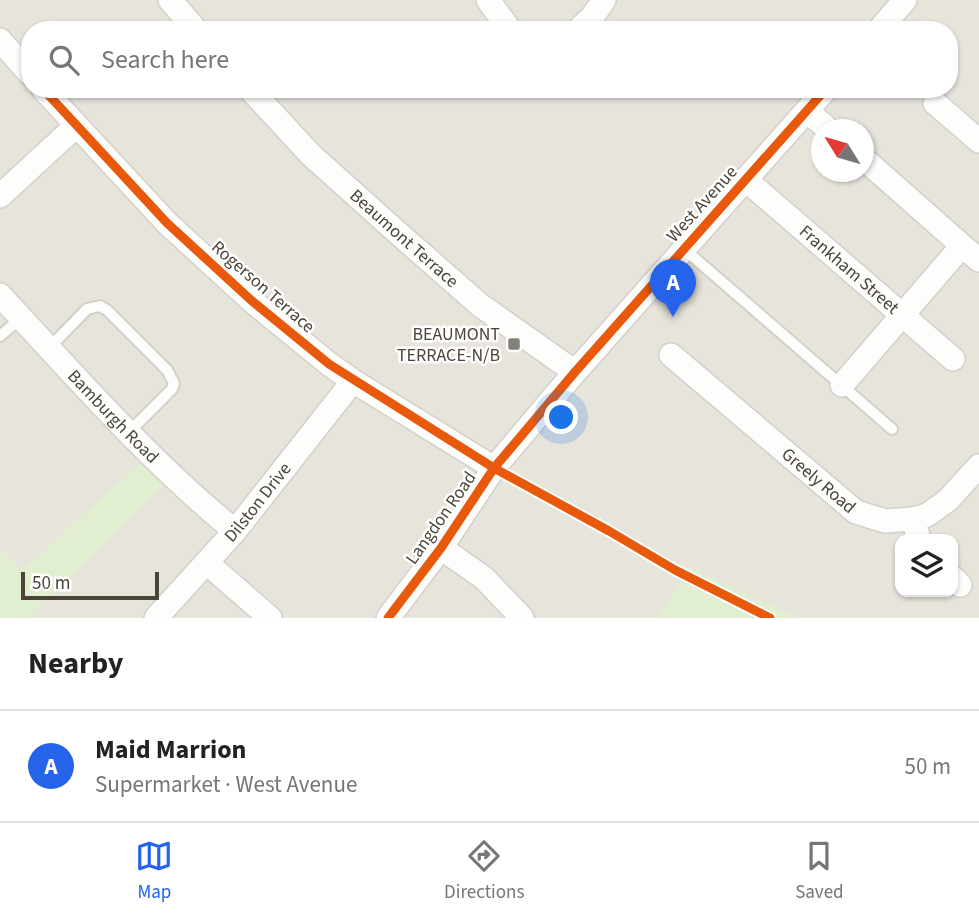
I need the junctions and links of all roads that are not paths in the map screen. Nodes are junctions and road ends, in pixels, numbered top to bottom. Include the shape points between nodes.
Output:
1 (170, 0) edge
2 (488, 0) edge
3 (604, 0) edge
4 (905, 0) edge
5 (188, 21) edge
6 (503, 21) edge
7 (588, 21) edge
8 (886, 21) edge
9 (0, 40) edge
10 (21, 64) edge
11 (51, 98) edge
12 (258, 98) edge
13 (818, 98) edge
14 (935, 103) dead end
15 (807, 111) junction
16 (816, 119) edge
17 (76, 126) junction
18 (979, 141) edge
19 (874, 169) edge
20 (745, 179) junction
21 (0, 196) edge
22 (960, 244) junction
23 (684, 248) junction
24 (979, 260) edge
25 (0, 295) edge
26 (904, 316) junction
27 (21, 317) junction
28 (0, 336) edge
29 (49, 348) junction
30 (671, 355) dead end
31 (953, 359) dead end
32 (575, 372) junction
33 (353, 380) junction
34 (842, 385) junction
35 (892, 429) dead end
36 (128, 433) junction
37 (979, 466) edge
38 (494, 468) junction
39 (916, 529) edge
40 (236, 531) junction
41 (441, 548) junction
42 (207, 563) junction
43 (156, 618) edge
44 (270, 618) edge
45 (388, 618) edge
46 (522, 618) edge

1 - 5 street
2 - 6 street
3 - 7 street
4 - 8 street
9 - 10 street
11 - 17 street, Rogerson Terrace
12 - 32 street, Beaumont Terrace via 311,155 418,251 481,305
13 - 15 street, West Avenue
14 - 18 street
15 - 16 street
15 - 20 street, West Avenue
17 - 21 street
17 - 33 street, Rogerson Terrace via 167,223 252,301
19 - 22 street
20 - 23 street, West Avenue
20 - 26 street, Frankham Street
22 - 24 street
22 - 26 street via 961,250
23 - 32 street, West Avenue
23 - 34 lane
25 - 27 street, Bamburgh Road
26 - 31 street, Frankham Street
26 - 34 street
27 - 28 lane
27 - 29 street, Bamburgh Road
29 - 36 street, Bamburgh Road
29 - 36 lane via 87,309 100,306 167,370 172,389
30 - 39 street, Greely Road via 856,512
32 - 38 street, Langdon Road
33 - 38 street, Rogerson Terrace
33 - 40 street, Dilston Drive
34 - 35 lane
36 - 40 street, Bamburgh Road
37 - 39 street, Greely Road
38 - 41 street, Langdon Road
40 - 42 street, Dilston Drive
41 - 45 street, Langdon Road
41 - 46 street via 484,578
42 - 43 street, Dilston Drive
42 - 44 street

